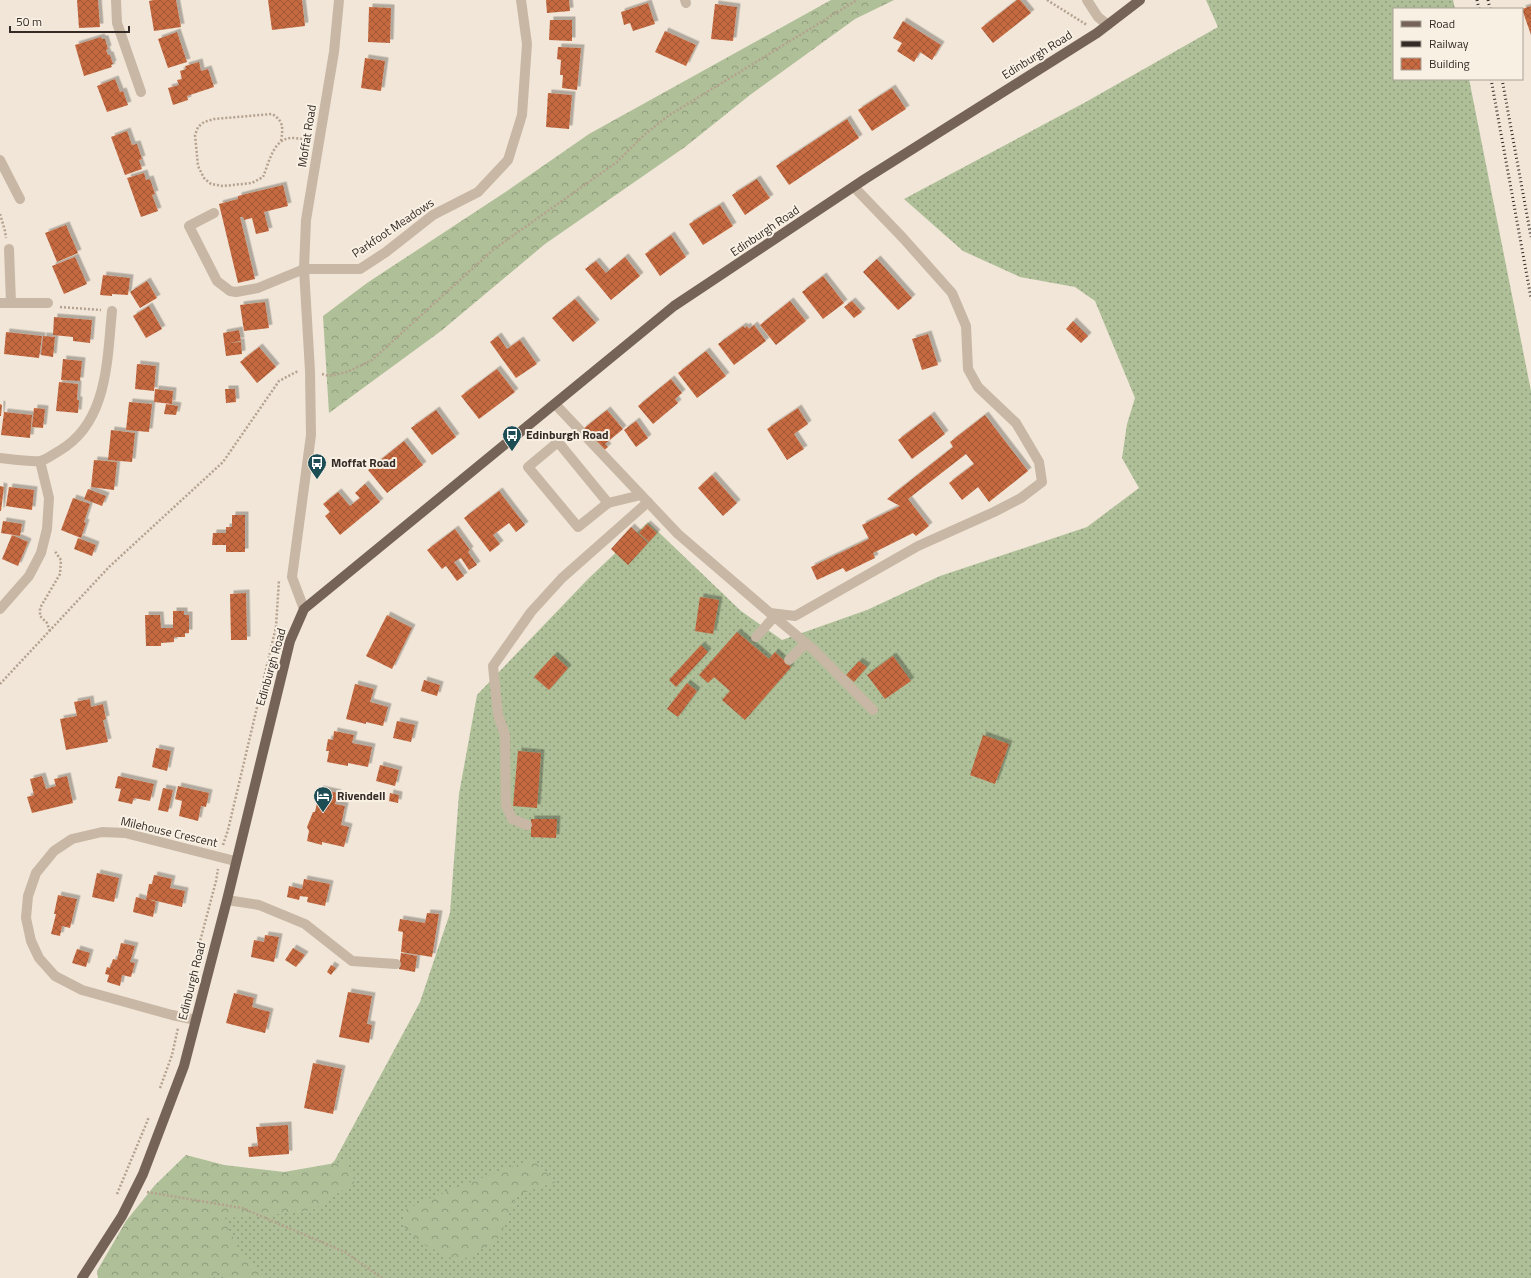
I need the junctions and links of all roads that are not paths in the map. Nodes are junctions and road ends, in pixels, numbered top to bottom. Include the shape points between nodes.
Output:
1 (116, 0) edge
2 (339, 0) edge
3 (521, 0) edge
4 (1087, 0) edge
5 (1140, 0) edge
6 (1108, 25) junction
7 (141, 92) dead end
8 (0, 160) edge
9 (854, 187) junction
10 (20, 199) dead end
11 (214, 213) dead end
12 (9, 249) road end
13 (304, 269) junction
14 (0, 303) edge
15 (11, 303) junction
16 (48, 303) road end
17 (112, 311) road end
18 (555, 404) junction
19 (0, 458) edge
20 (40, 461) junction
21 (641, 495) junction
22 (648, 502) junction
23 (608, 503) junction
24 (304, 608) junction
25 (0, 609) edge
26 (772, 615) junction
27 (756, 637) dead end
28 (806, 643) junction
29 (790, 660) dead end
30 (873, 710) dead end
31 (527, 825) dead end
32 (235, 861) junction
33 (226, 900) junction
34 (396, 964) dead end
35 (196, 1020) junction
36 (82, 1278) edge

1 - 7 street via 117,23
2 - 13 street, Moffat Road via 334,52 306,220
3 - 13 street, Parkfoot Meadows via 527,44 522,114 508,160 478,192 433,215 360,269
4 - 6 street via 1098,17
5 - 6 main road, Edinburgh Road
6 - 9 main road, Edinburgh Road
8 - 10 street
9 - 18 main road, Edinburgh Road via 674,306
9 - 26 street via 904,238 952,294 966,326 968,369 978,387 1016,423 1039,462 1042,482 1021,498 918,546 795,616
11 - 13 street via 188,226 216,281 230,291 258,288
12 - 15 street
13 - 24 street, Moffat Road via 310,371 310,435 292,577
14 - 15 street
15 - 16 street
17 - 20 street via 102,393 89,423 68,446
18 - 21 street
18 - 24 main road, Edinburgh Road
19 - 20 street
20 - 25 street via 49,498 47,529 41,553 29,576
21 - 22 street
21 - 23 street
22 - 26 street via 678,534
22 - 31 street via 562,578 530,612 493,666 498,715 505,735 506,805 512,819
23 - 23 street via 578,528 528,467 558,442
24 - 32 main road, Edinburgh Road via 290,641
26 - 27 street
26 - 28 street
28 - 29 street
28 - 30 street
32 - 33 main road, Edinburgh Road
32 - 35 street, Milehouse Crescent via 125,833 102,832 72,839 54,851 36,873 28,896 26,918 31,941 39,958 55,976 82,990
33 - 34 street via 259,905 305,924 352,961
33 - 35 main road, Edinburgh Road
35 - 36 main road, Edinburgh Road via 184,1066 143,1174 122,1216

